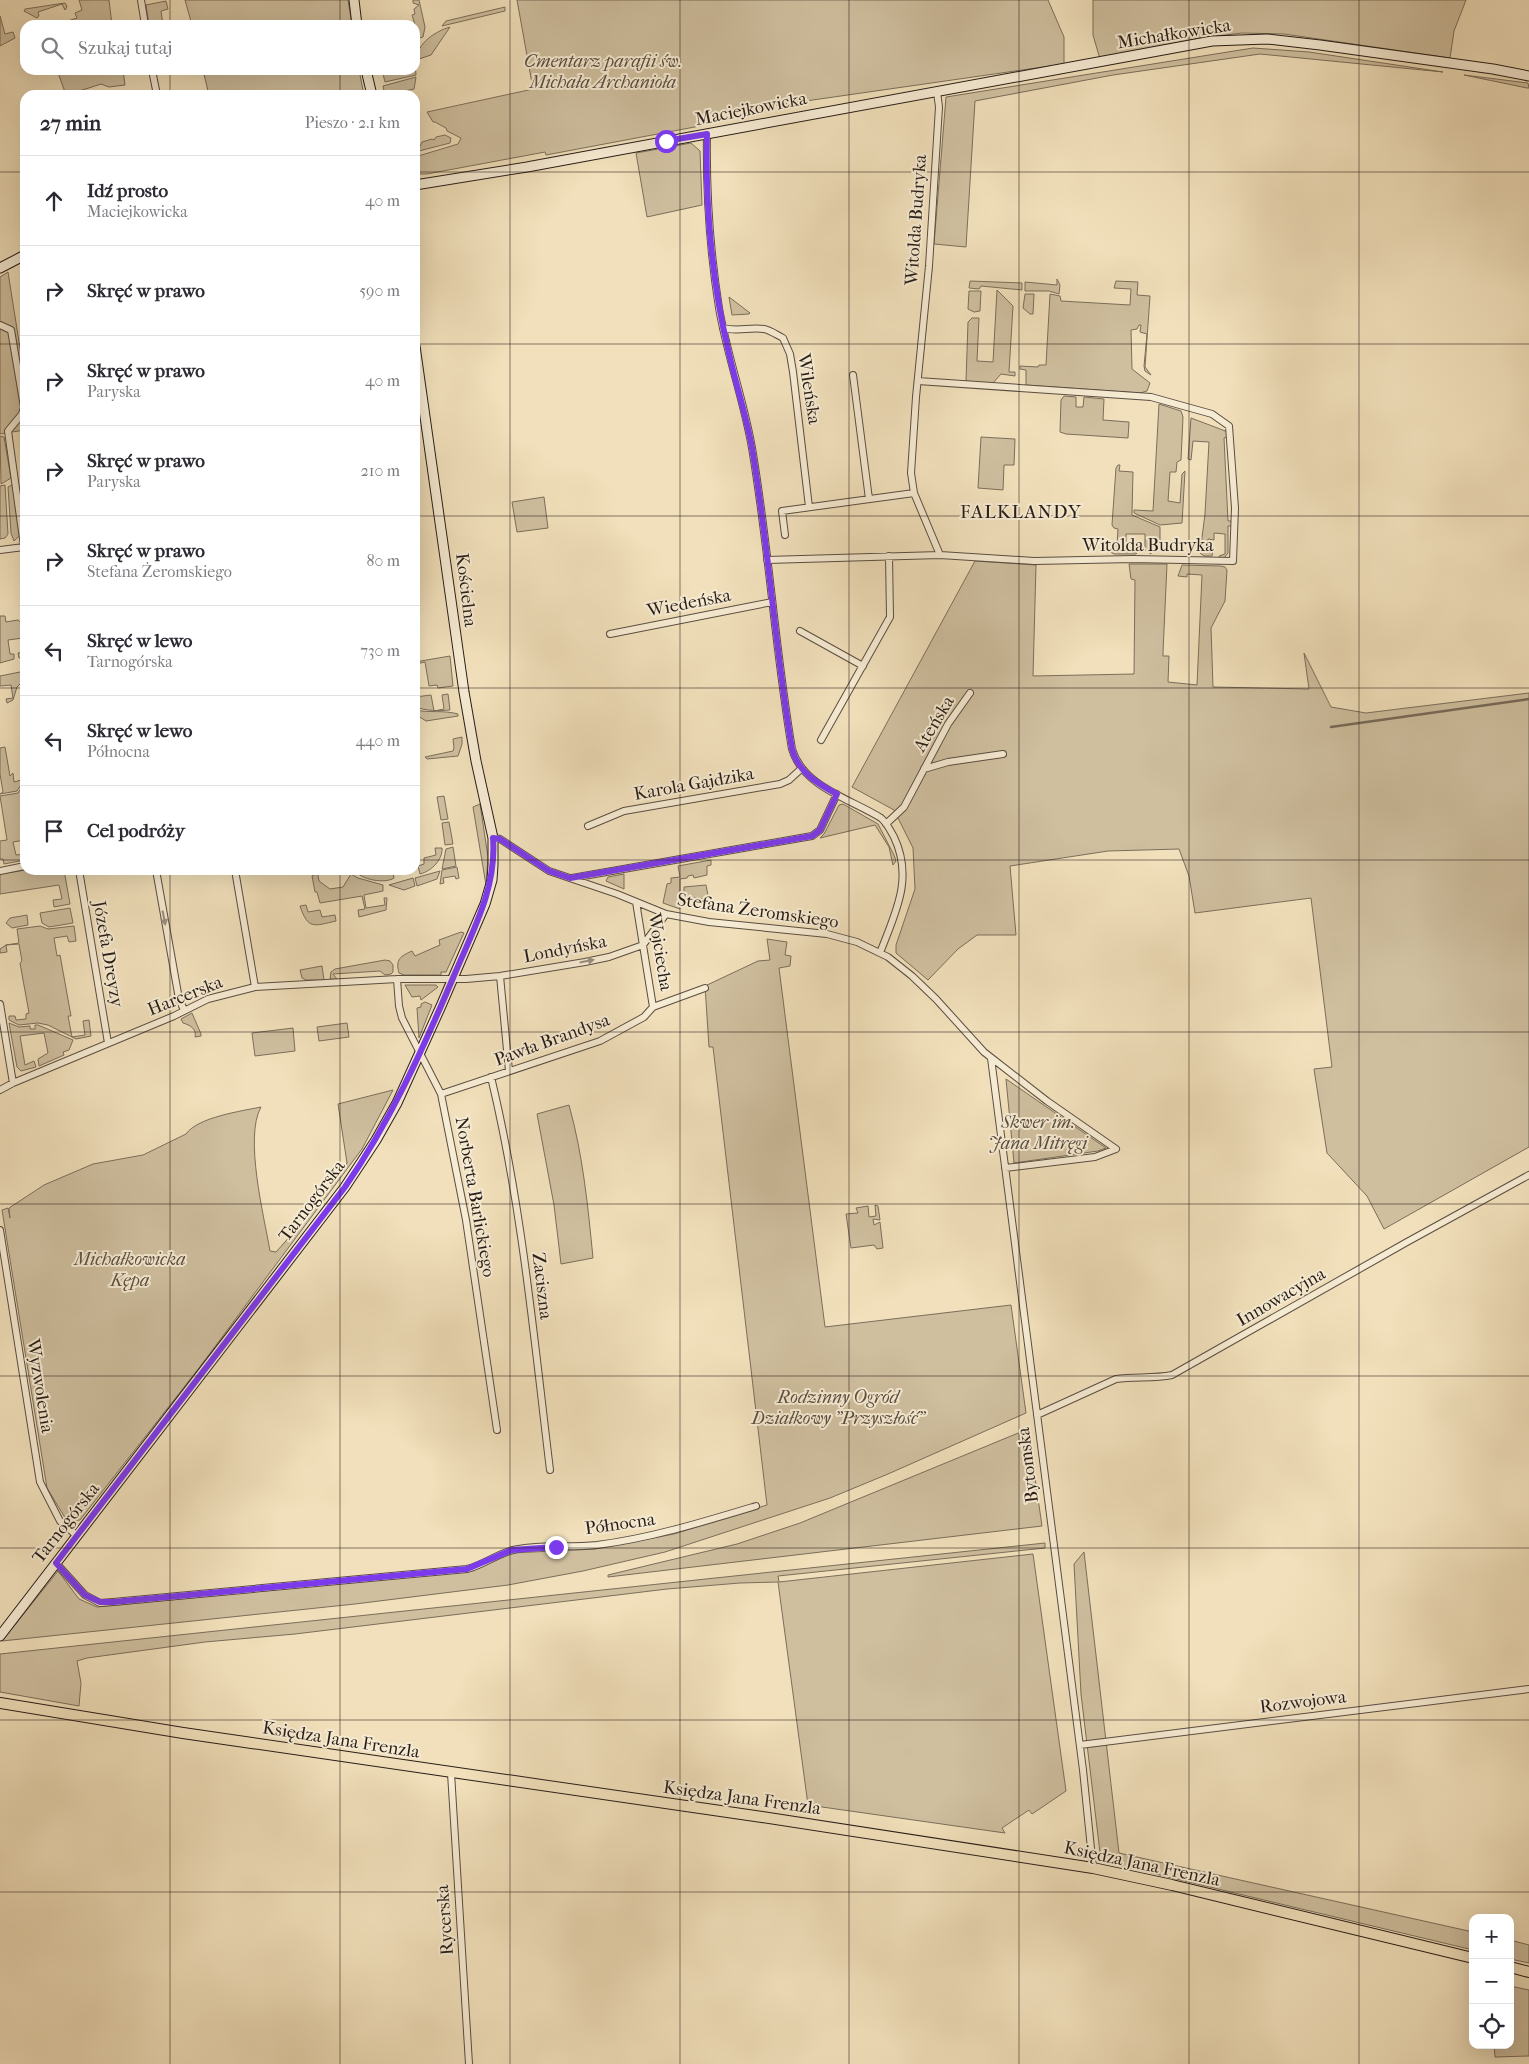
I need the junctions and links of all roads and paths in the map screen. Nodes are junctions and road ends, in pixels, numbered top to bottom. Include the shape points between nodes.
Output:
1 (140, 0) edge
2 (354, 0) edge
3 (144, 20) edge
4 (356, 20) edge
5 (153, 75) edge
6 (367, 75) edge
7 (1529, 76) edge
8 (156, 90) edge
9 (371, 90) edge
10 (941, 91) junction
11 (707, 134) junction
12 (420, 184) edge
13 (20, 258) edge
14 (0, 268) edge
15 (0, 325) edge
16 (723, 328) junction
17 (853, 375) dead end
18 (420, 381) edge
19 (918, 381) junction
20 (20, 385) edge
21 (20, 416) edge
22 (914, 493) junction
23 (869, 499) junction
24 (810, 507) junction
25 (20, 520) edge
26 (785, 535) dead end
27 (0, 550) edge
28 (20, 550) edge
29 (940, 555) junction
30 (889, 556) junction
31 (767, 560) junction
32 (772, 602) junction
33 (800, 631) dead end
34 (610, 634) dead end
35 (863, 666) junction
36 (970, 694) dead end
37 (821, 740) dead end
38 (1003, 754) dead end
39 (802, 768) junction
40 (924, 769) junction
41 (837, 794) junction
42 (886, 824) junction
43 (588, 826) dead end
44 (493, 838) junction
45 (20, 867) edge
46 (0, 871) edge
47 (80, 875) edge
48 (157, 875) edge
49 (236, 875) edge
50 (570, 878) junction
51 (636, 902) junction
52 (666, 914) junction
53 (643, 945) junction
54 (880, 953) junction
55 (500, 976) junction
56 (397, 979) junction
57 (452, 979) junction
58 (255, 987) junction
59 (705, 988) dead end
60 (0, 1004) edge
61 (653, 1007) junction
62 (184, 1010) junction
63 (108, 1043) junction
64 (420, 1052) junction
65 (991, 1058) junction
66 (508, 1071) junction
67 (491, 1077) junction
68 (14, 1083) junction
69 (0, 1090) edge
70 (441, 1094) junction
71 (1005, 1168) junction
72 (1529, 1175) edge
73 (0, 1230) edge
74 (1037, 1414) junction
75 (496, 1430) dead end
76 (550, 1470) dead end
77 (756, 1506) dead end
78 (77, 1536) junction
79 (56, 1563) junction
80 (0, 1636) edge
81 (1529, 1688) edge
82 (2, 1702) edge
83 (1080, 1745) junction
84 (451, 1773) junction
85 (1093, 1868) junction
86 (1469, 1957) edge
87 (1514, 1968) edge
88 (1529, 1972) edge
89 (469, 2064) edge

1 - 3 street
2 - 4 street
5 - 8 street
6 - 9 street
7 - 10 street, Michałkowicka via 1267,39 1212,41
10 - 11 street, Maciejkowicka
10 - 19 street, Witolda Budryka
11 - 12 street, Maciejkowicka
11 - 16 street via 708,198
13 - 14 street
15 - 20 street via 10,330
16 - 24 street, Wileńska via 734,331 765,329 783,338 790,354
16 - 31 street via 750,436
17 - 23 street
18 - 44 street, Kościelna via 464,692
19 - 22 street, Witolda Budryka via 911,473
19 - 29 street, Witolda Budryka via 1151,397 1212,414 1229,426 1235,508 1233,561 1034,561
21 - 25 street via 8,431
22 - 23 street
22 - 29 street, Witolda Budryka
23 - 24 street
24 - 26 street via 782,511
27 - 28 street
29 - 30 street
30 - 31 street
30 - 35 street via 890,617
31 - 32 street
32 - 34 street, Wiedeńska
32 - 39 street via 792,749
33 - 35 street
35 - 37 street
36 - 40 street, Ateńska via 948,724
38 - 40 street, Ateńska
39 - 41 street via 818,784
39 - 43 street, Karola Gajdzika via 780,784 624,811
40 - 42 street, Ateńska via 904,807
41 - 42 street
41 - 50 street via 820,830 812,836
42 - 54 street via 899,850 904,876
44 - 50 street, Stefana Żeromskiego via 500,839 549,871
44 - 57 street, Tarnogórska via 488,893
45 - 46 street
47 - 63 street, Józefa Dreyzy
48 -> 62 street
49 - 58 street
50 - 51 street, Stefana Żeromskiego
51 - 52 street, Stefana Żeromskiego
51 - 53 street, Wojciecha
52 - 53 street
52 - 54 street, Stefana Żeromskiego via 710,922 827,934
55 -> 53 street, Londyńska via 608,957
53 - 61 street, Wojciecha
54 - 65 street, Stefana Żeromskiego via 926,989
55 - 57 street, Londyńska
55 - 66 street
56 - 57 street, Harcerska
56 - 58 street, Harcerska
56 - 64 street, Norberta Barlickiego via 402,1018
57 - 64 street, Tarnogórska
58 - 62 street, Harcerska via 208,999
59 - 61 street, Pawła Brandysa
60 - 68 street
61 - 66 street, Pawła Brandysa via 644,1017 600,1041
62 - 63 street, Harcerska
63 - 68 street, Harcerska
64 - 70 street, Norberta Barlickiego
64 - 78 street, Tarnogórska via 380,1133 345,1187
65 - 71 street, Bytomska
65 - 71 street, Stefana Żeromskiego via 1047,1102 1116,1149 1095,1157
66 - 67 street, Pawła Brandysa
67 - 70 street, Pawła Brandysa
67 - 76 street, Zaciszna via 518,1213
68 - 69 street, Harcerska
70 - 75 street, Norberta Barlickiego via 466,1220
71 - 74 street, Bytomska
72 - 74 street, Innowacyjna via 1172,1375 1116,1379
73 - 78 street, Wyzwolenia via 40,1482 60,1521
74 - 83 street, Bytomska
77 - 79 street, Północna via 666,1533 628,1540 512,1550 467,1569 113,1602 100,1602 85,1595
78 - 79 street, Tarnogórska
79 - 80 street, Tarnogórska
81 - 83 street, Rozwojowa
82 - 84 main road, Księdza Jana Frenzla
83 - 85 street, Bytomska
84 - 85 main road, Księdza Jana Frenzla
84 - 89 street, Rycerska
85 - 86 main road, Księdza Jana Frenzla
87 - 88 main road

